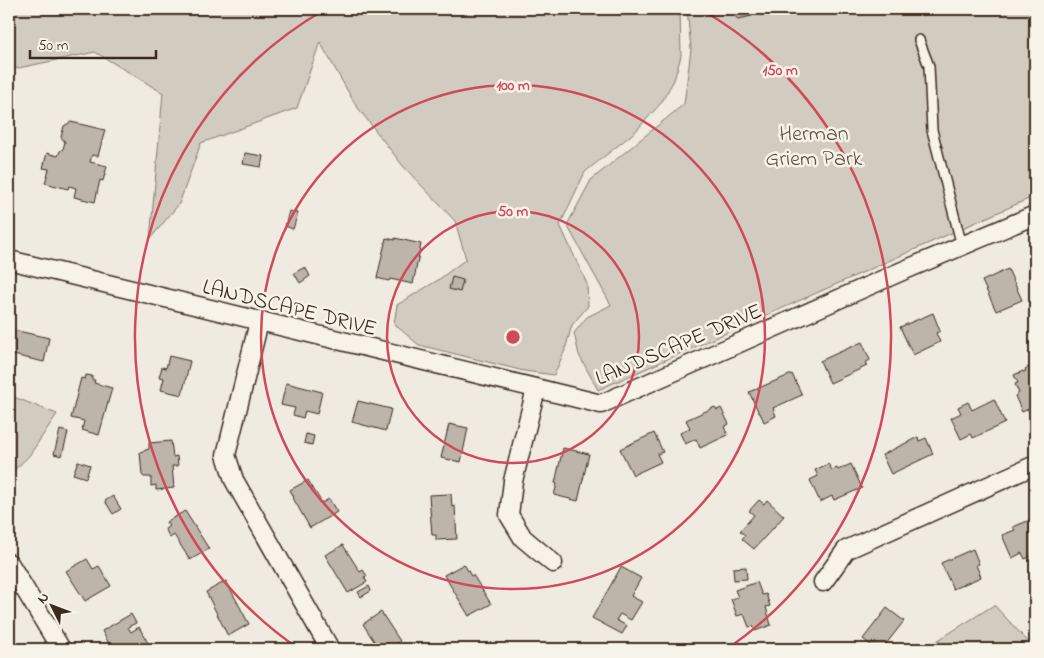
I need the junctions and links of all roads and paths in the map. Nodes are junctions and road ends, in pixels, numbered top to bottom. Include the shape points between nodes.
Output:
1 (919, 40) dead end
2 (1035, 215) edge
3 (962, 246) junction
4 (9, 260) edge
5 (259, 322) junction
6 (536, 389) junction
7 (1035, 465) edge
8 (9, 563) edge
9 (553, 563) dead end
10 (823, 582) dead end
11 (61, 649) edge
12 (330, 649) edge

1 - 3 lane via 929,66 932,130
2 - 3 street, LANDSCAPE DRIVE
3 - 6 street, LANDSCAPE DRIVE via 601,404
4 - 5 street, LANDSCAPE DRIVE
5 - 6 street, LANDSCAPE DRIVE
5 - 12 street via 226,455 234,480
6 - 9 street via 513,481 509,514 523,538
7 - 10 street via 846,550
8 - 11 street

